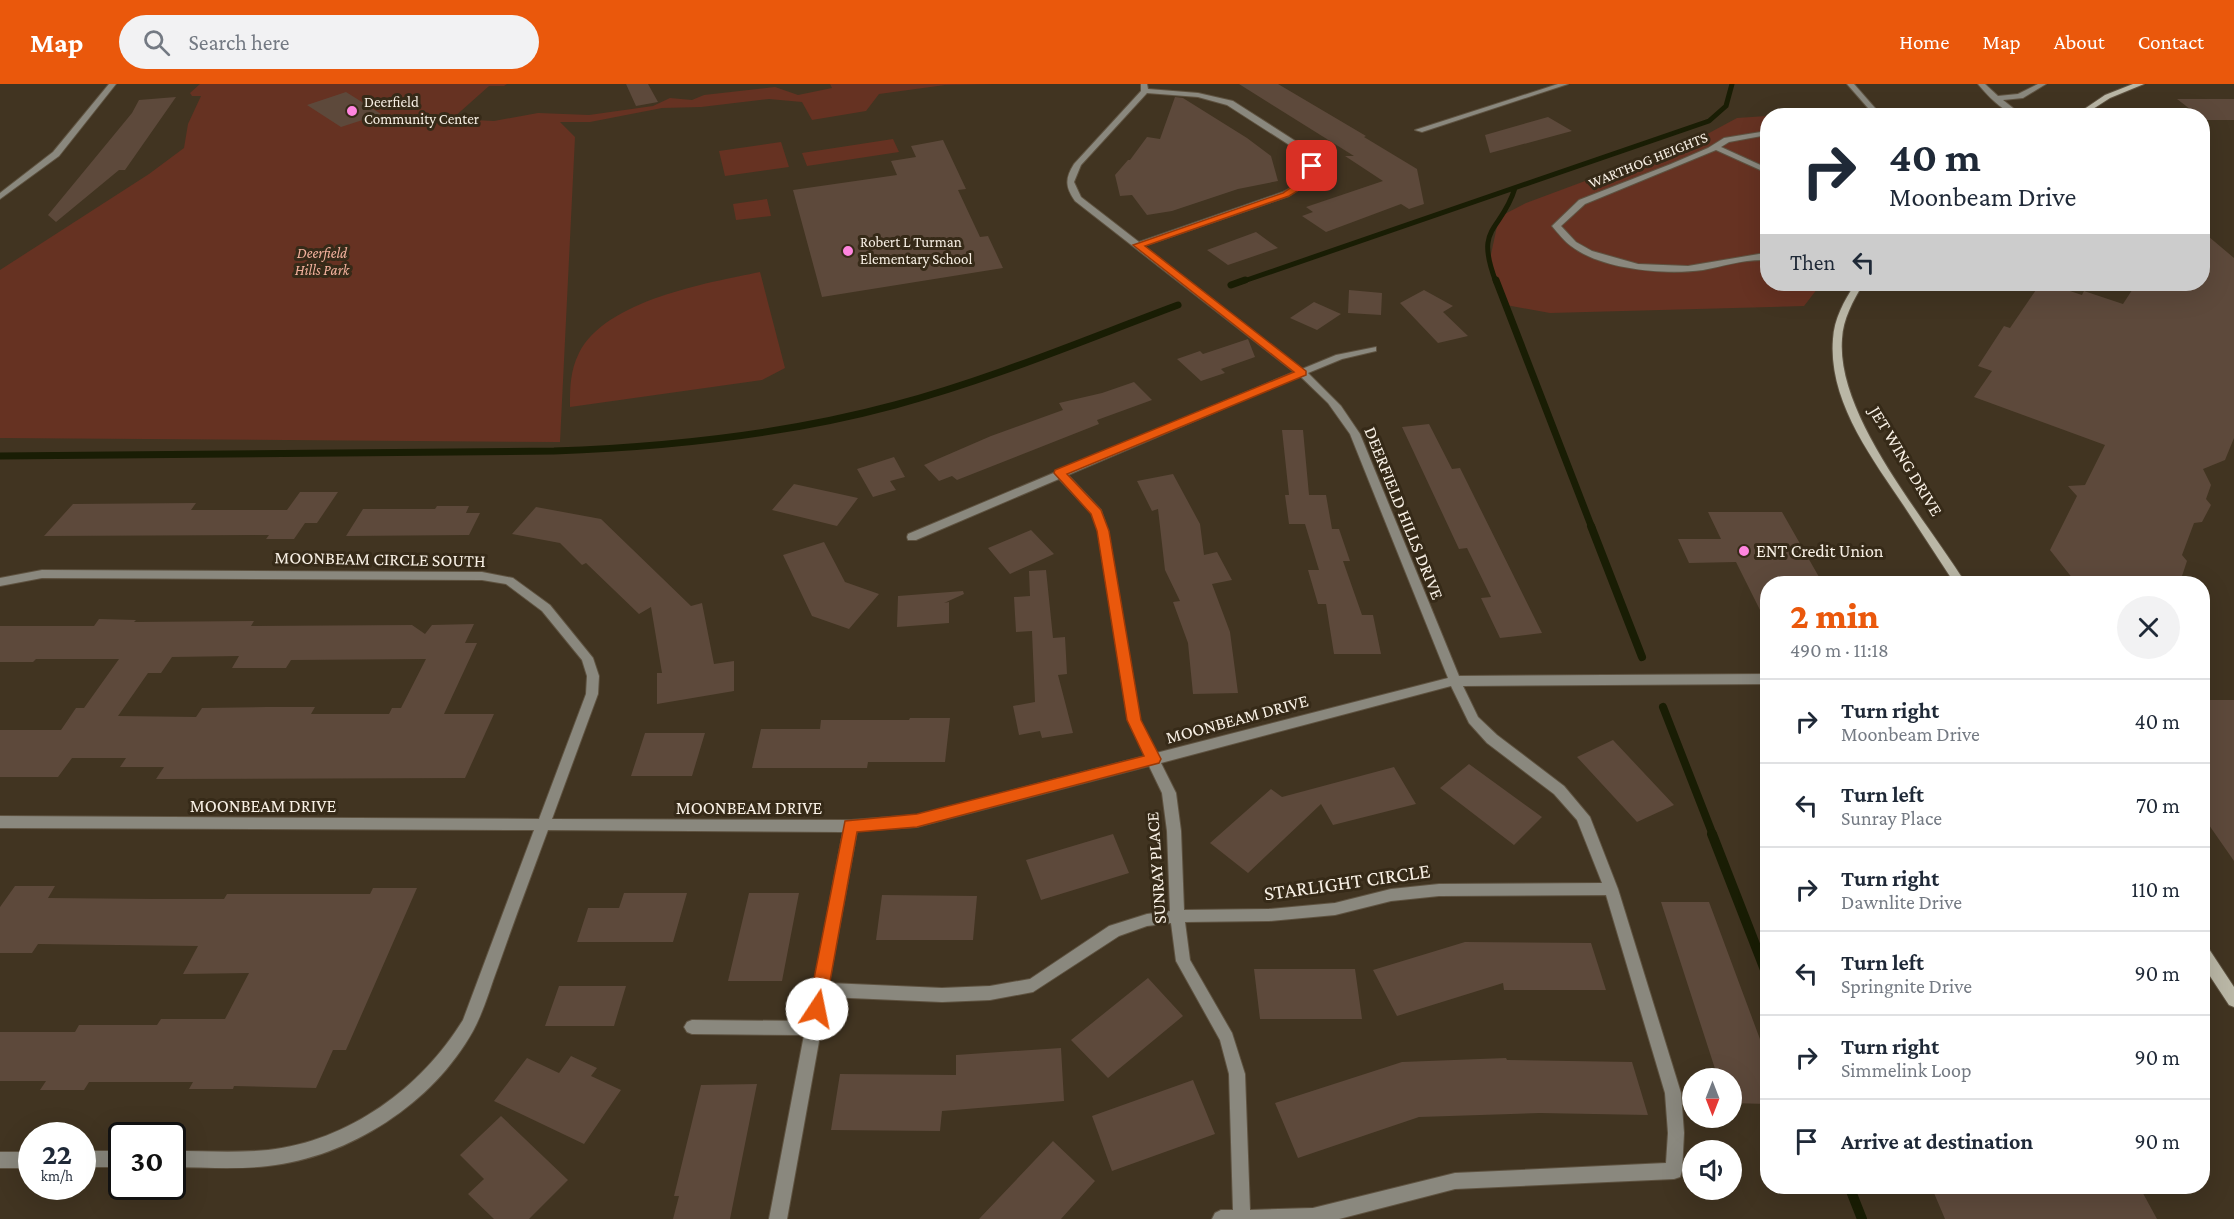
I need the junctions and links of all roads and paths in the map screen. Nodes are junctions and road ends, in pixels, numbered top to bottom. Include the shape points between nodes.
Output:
1 (113, 84) edge
2 (1565, 84) edge
3 (1850, 84) edge
4 (1981, 84) edge
5 (2043, 84) edge
6 (2141, 84) edge
7 (1144, 88) edge
8 (1997, 98) junction
9 (1872, 108) edge
10 (2008, 108) edge
11 (2088, 108) edge
12 (1419, 130) dead end
13 (1760, 135) edge
14 (1716, 147) junction
15 (1760, 168) edge
16 (0, 196) edge
17 (1138, 245) junction
18 (1760, 257) edge
19 (1854, 291) edge
20 (1373, 349) dead end
21 (1302, 373) junction
22 (1060, 473) junction
23 (912, 537) dead end
24 (1955, 576) edge
25 (0, 582) edge
26 (1760, 679) edge
27 (1454, 681) junction
28 (1154, 759) junction
29 (0, 822) edge
30 (543, 826) junction
31 (850, 826) junction
32 (1611, 889) junction
33 (1177, 916) junction
34 (2210, 963) edge
35 (820, 990) junction
36 (2234, 1000) edge
37 (692, 1028) dead end
38 (813, 1028) junction
39 (186, 1159) edge
40 (0, 1160) edge
41 (18, 1160) edge
42 (1242, 1218) edge
43 (778, 1219) edge
44 (1221, 1219) edge

1 - 16 street via 57,153
2 - 12 street
3 - 9 street
4 - 8 street
5 - 8 street via 2020,96
6 - 11 main road via 2114,92
7 - 17 street, DEERFIELD HILLS DRIVE via 1078,164 1068,183 1078,199
7 - 17 street via 1230,103 1297,146 1312,166 1309,177 1286,195
8 - 10 street
13 - 14 street, WARTHOG HEIGHTS via 1727,140
14 - 15 street
14 - 18 street, WARTHOG HEIGHTS via 1582,202 1556,226 1575,245 1628,266 1693,269 1747,256
17 - 21 street, DEERFIELD HILLS DRIVE
19 - 24 main road, JET WING DRIVE via 1841,321 1837,345 1840,376 1860,428
20 - 21 street via 1339,357
21 - 22 street
21 - 27 street, DEERFIELD HILLS DRIVE via 1336,405 1355,434
22 - 23 street
22 - 28 street, SUNRAY PLACE via 1097,513 1103,531 1134,720
25 - 30 street, MOONBEAM CIRCLE SOUTH via 42,574 482,576 509,581 546,608 587,658 593,676 592,694
26 - 27 street, MOONBEAM DRIVE
27 - 28 street, MOONBEAM DRIVE
27 - 32 street via 1473,720 1559,790 1583,817
28 - 31 street, MOONBEAM DRIVE via 917,820
28 - 33 street, SUNRAY PLACE via 1169,793
29 - 30 street, MOONBEAM DRIVE
30 - 31 street, MOONBEAM DRIVE
30 - 39 street, MOONBEAM CIRCLE SOUTH via 469,1024 444,1061 411,1095 324,1147 270,1158
31 - 35 street
32 - 33 street, STARLIGHT CIRCLE via 1439,890 1392,895 1335,909 1269,915
32 - 42 street via 1673,1093 1674,1171 1455,1181 1313,1217
33 - 35 street, STARLIGHT CIRCLE via 1147,920 1114,932 1033,986 942,995
33 - 42 street, SUNRAY PLACE via 1183,961 1227,1038 1237,1074
34 - 36 main road
35 - 38 street
37 - 38 street
38 - 43 street
40 - 41 street
42 - 44 street

